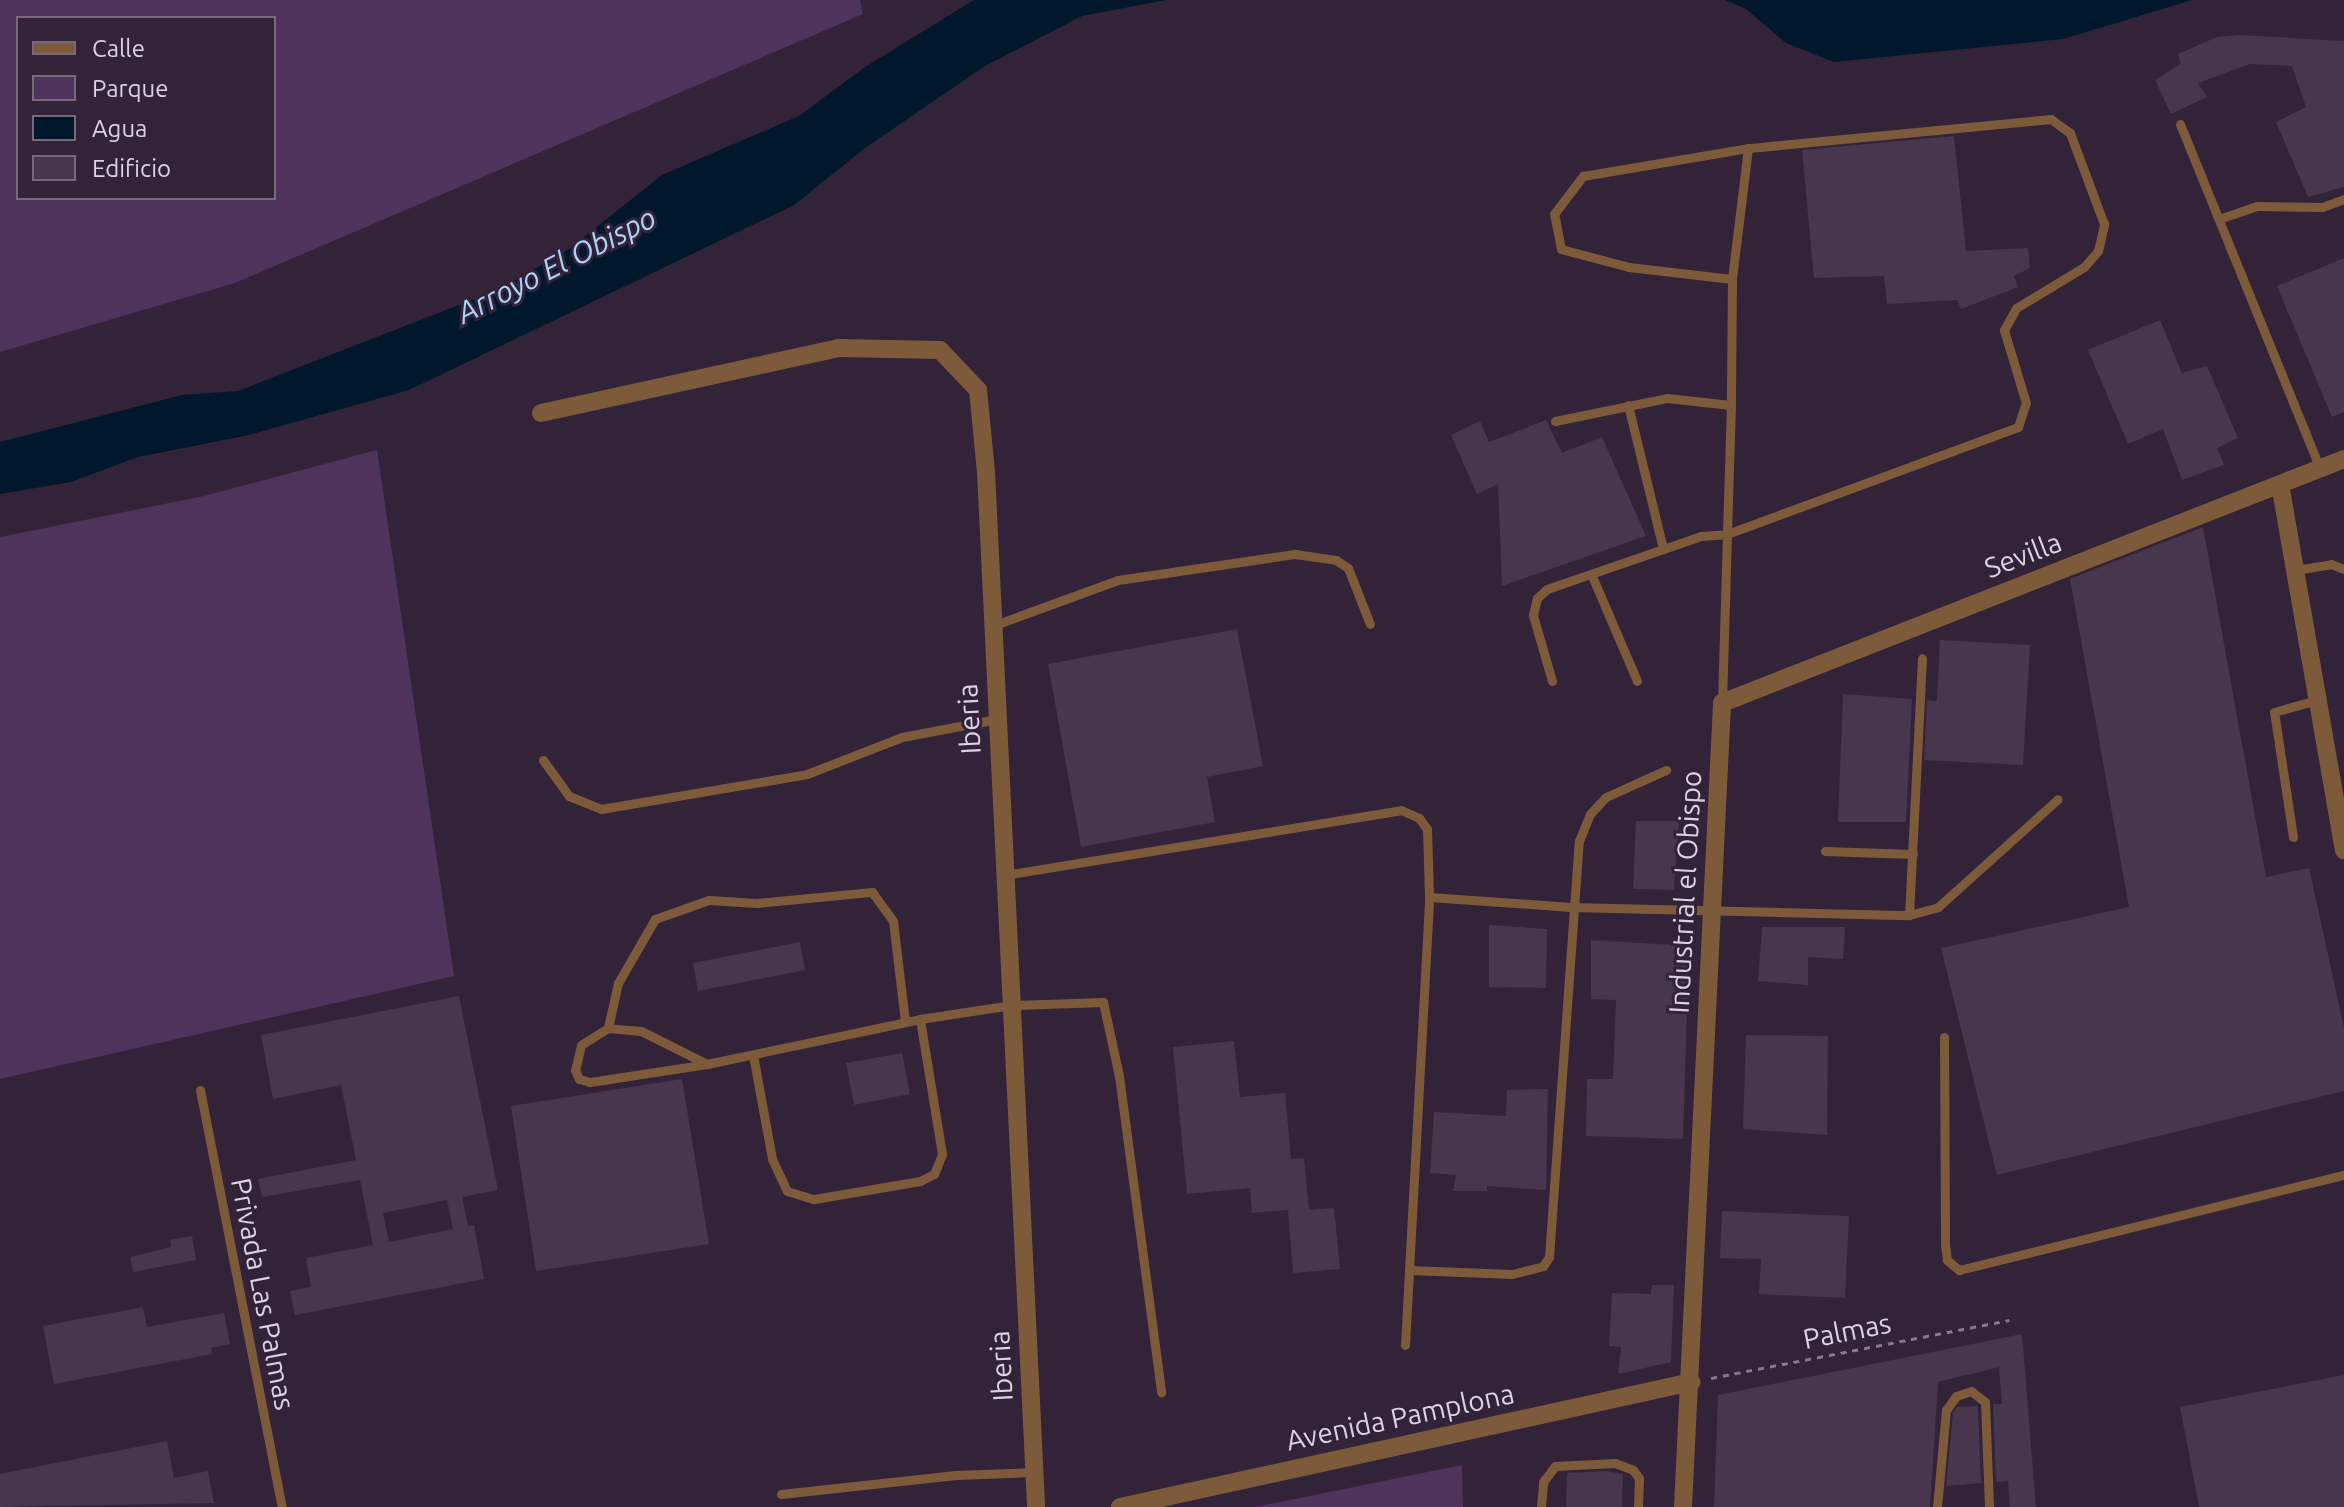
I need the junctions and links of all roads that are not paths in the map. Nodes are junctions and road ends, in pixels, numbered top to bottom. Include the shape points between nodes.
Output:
1 (2180, 124) dead end
2 (1748, 148) junction
3 (2344, 199) edge
4 (2219, 219) junction
5 (1732, 279) junction
6 (1628, 405) junction
7 (1731, 405) junction
8 (541, 413) dead end
9 (1555, 421) dead end
10 (2344, 459) edge
11 (2320, 469) junction
12 (2280, 484) junction
13 (1727, 534) junction
14 (1663, 549) junction
15 (2344, 569) edge
16 (2295, 570) junction
17 (1592, 576) junction
18 (1370, 624) dead end
19 (992, 626) junction
20 (1922, 658) dead end
21 (1552, 681) dead end
22 (1637, 681) dead end
23 (2318, 700) junction
24 (1722, 703) junction
25 (997, 719) junction
26 (543, 760) dead end
27 (1666, 770) dead end
28 (2058, 799) dead end
29 (2293, 837) dead end
30 (2344, 850) edge
31 (1825, 851) dead end
32 (1913, 854) junction
33 (1005, 875) junction
34 (1429, 897) junction
35 (1571, 907) junction
36 (1712, 911) junction
37 (1909, 915) junction
38 (1012, 1005) junction
39 (920, 1019) junction
40 (905, 1022) junction
41 (608, 1028) junction
42 (1944, 1037) dead end
43 (753, 1055) junction
44 (707, 1064) junction
45 (200, 1090) dead end
46 (2344, 1175) edge
47 (1409, 1270) junction
48 (1405, 1345) dead end
49 (1692, 1382) junction
50 (1161, 1392) dead end
51 (1034, 1472) junction
52 (781, 1494) dead end
53 (282, 1507) edge
54 (1036, 1507) edge
55 (1120, 1507) edge
56 (1541, 1507) edge
57 (1638, 1507) edge
58 (1683, 1507) edge
59 (1937, 1507) edge
60 (1989, 1507) edge

1 - 4 lane
2 - 5 lane, Industrial el Obispo
2 - 5 lane via 1583,176 1554,214 1561,249 1629,267
2 - 13 lane via 1797,139 2051,119 2070,133 2104,224 2098,251 2084,267 2016,308 2004,330 2026,403 2018,427
3 - 4 lane via 2322,207 2257,206
4 - 11 lane
5 - 7 lane, Industrial el Obispo
6 - 7 lane via 1667,398
6 - 9 lane
6 - 14 lane
7 - 13 lane, Industrial el Obispo
8 - 19 street, Iberia via 839,348 940,350 978,390
10 - 11 street, Sevilla
11 - 12 street, Sevilla
12 - 16 street
12 - 24 street, Sevilla
13 - 14 lane
13 - 24 lane, Industrial el Obispo
14 - 17 lane
15 - 16 lane via 2331,564
16 - 23 street
17 - 21 lane via 1547,589 1534,606 1535,629
17 - 22 lane
18 - 19 lane via 1348,568 1336,560 1295,554 1118,580
19 - 25 street, Iberia
20 - 32 lane
23 - 29 lane via 2274,712
23 - 30 street
24 - 36 street, Industrial el Obispo
25 - 26 lane via 902,737 807,774 601,809 569,796
25 - 33 street, Iberia
27 - 35 lane via 1617,791 1590,814 1579,841
28 - 37 lane via 1938,907
31 - 32 lane
32 - 37 lane
33 - 34 lane via 1401,810 1419,818 1427,829
33 - 38 street, Iberia
34 - 35 lane
34 - 47 lane
35 - 36 lane
35 - 47 lane via 1549,1257 1543,1266 1512,1274
36 - 37 lane
36 - 49 street, Industrial el Obispo
38 - 39 lane
38 - 50 lane via 1103,1002 1107,1010
38 - 51 street, Iberia
39 - 40 lane
39 - 43 lane via 942,1154 934,1174 920,1181 814,1199 787,1191 772,1159
40 - 41 lane via 893,921 872,892 757,903 709,900 655,919 618,983
40 - 43 lane
41 - 44 lane via 641,1031
41 - 44 lane via 581,1045 575,1059 579,1079 590,1082
42 - 46 lane via 1945,1244 1947,1260 1959,1270
43 - 44 lane
45 - 53 lane, Privada Las Palmas
47 - 48 lane
49 - 55 street, Avenida Pamplona
49 - 58 street, Industrial el Obispo
51 - 52 lane
51 - 54 street, Iberia
56 - 57 lane via 1543,1482 1555,1466 1615,1463 1639,1478
59 - 60 lane via 1946,1410 1956,1396 1971,1391 1985,1402

